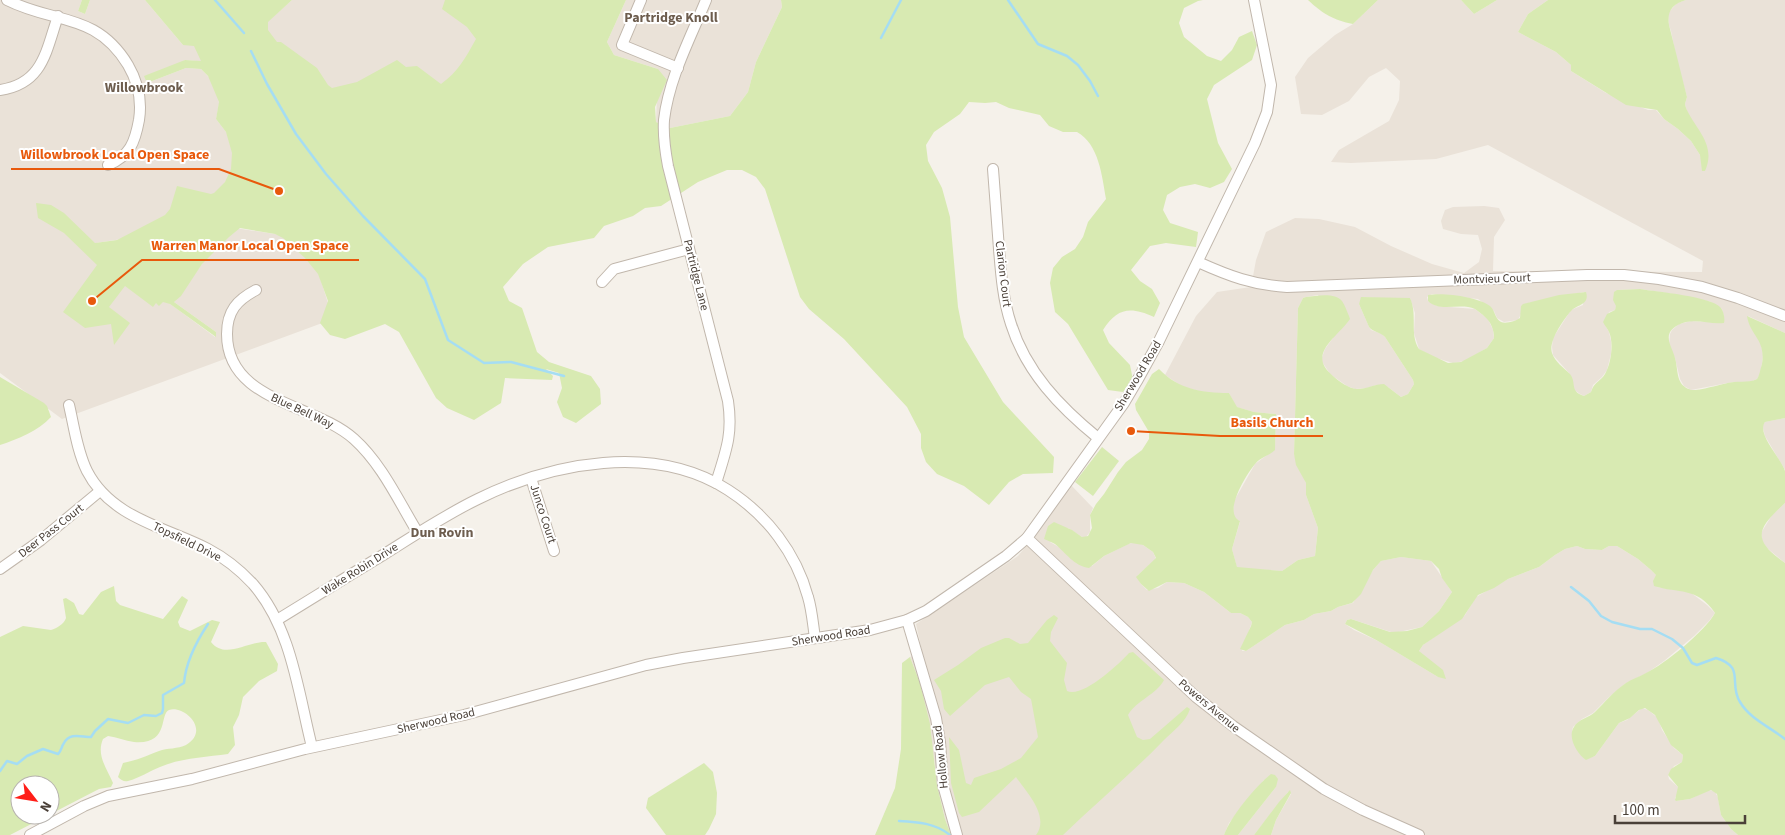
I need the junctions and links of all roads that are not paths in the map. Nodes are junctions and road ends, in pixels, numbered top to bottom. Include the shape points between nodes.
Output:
1 (7, 0) edge
2 (641, 0) edge
3 (706, 0) edge
4 (1254, 0) edge
5 (58, 16) junction
6 (678, 68) junction
7 (0, 90) edge
8 (108, 165) dead end
9 (993, 169) dead end
10 (689, 249) junction
11 (1198, 262) junction
12 (602, 282) dead end
13 (256, 290) dead end
14 (1785, 316) edge
15 (69, 405) dead end
16 (1098, 438) junction
17 (531, 478) junction
18 (716, 482) junction
19 (100, 491) junction
20 (418, 533) junction
21 (1027, 538) junction
22 (554, 551) dead end
23 (0, 568) edge
24 (277, 620) junction
25 (908, 620) junction
26 (815, 638) junction
27 (312, 747) junction
28 (30, 835) edge
29 (956, 835) edge
30 (1419, 835) edge

1 - 5 street via 30,10
2 - 6 street via 622,45
3 - 6 street, Partridge Lane
4 - 11 street, Sherwood Road via 1270,76 1270,103 1253,149
5 - 7 street via 43,62 35,74 25,82
5 - 8 street via 92,28 106,38 117,47 134,75 140,104 136,132 128,152 119,161
6 - 10 street, Partridge Lane via 667,104 664,135 668,166
9 - 16 street, Clarion Court via 1004,293 1020,348 1044,386
10 - 12 street via 614,269
10 - 18 street, Partridge Lane via 730,417 731,431
11 - 14 street, Montvieu Court via 1243,281 1287,287 1587,275 1642,276 1702,287
11 - 16 street, Sherwood Road via 1138,381
13 - 20 street, Blue Bell Way via 241,298 229,317 227,343 235,368 253,386 354,438 376,465
15 - 19 street, Topsfield Drive via 86,470
16 - 21 street, Sherwood Road
17 - 18 street, Wake Robin Drive via 621,462 666,465
17 - 20 street, Wake Robin Drive via 479,498
17 - 22 street, Junco Court
18 - 26 street, Wake Robin Drive via 752,507 792,557 808,598
19 - 23 street, Deer Pass Court via 41,540
19 - 24 street, Topsfield Drive via 134,516 222,557 252,584
20 - 24 street, Wake Robin Drive
21 - 25 street, Sherwood Road via 1012,552
21 - 30 street, Powers Avenue via 1196,697 1233,726 1324,789
24 - 27 street, Topsfield Drive
25 - 26 street, Sherwood Road via 870,630
25 - 29 street, Hollow Road via 936,718 942,785
26 - 27 street, Sherwood Road via 646,665 479,711
27 - 28 street, Sherwood Road via 192,779 108,796

